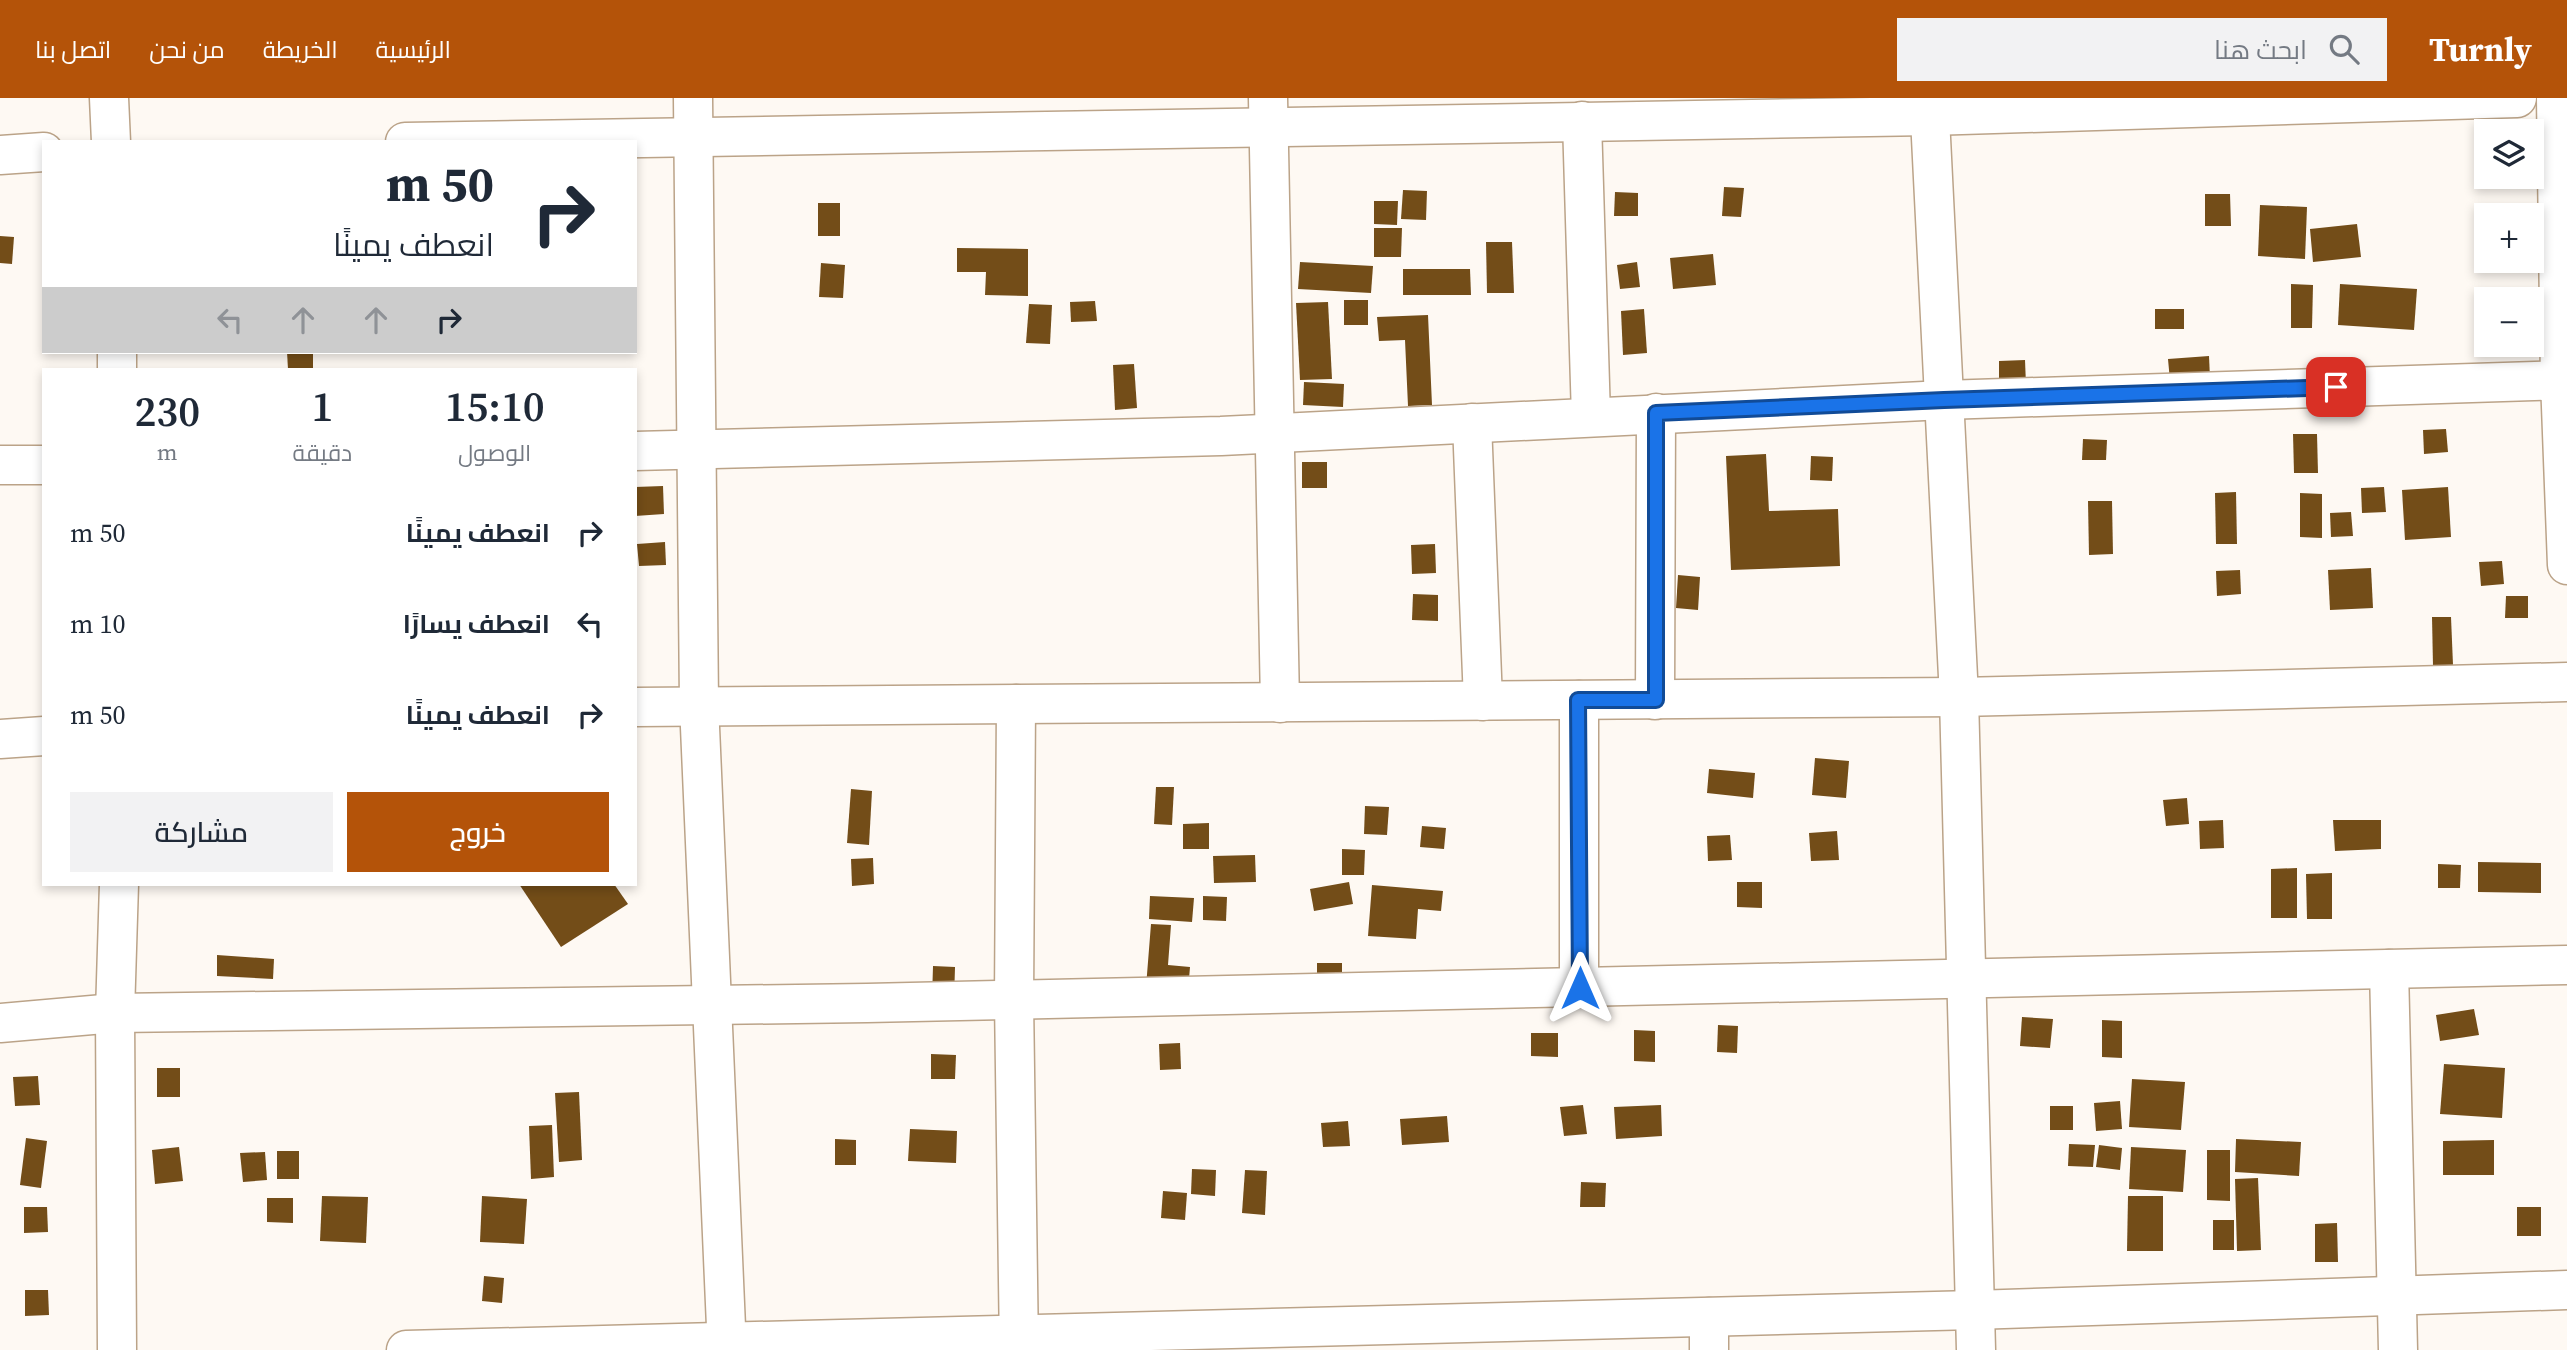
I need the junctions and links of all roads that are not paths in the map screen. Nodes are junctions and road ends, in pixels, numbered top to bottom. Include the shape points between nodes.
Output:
1 (109, 98) edge
2 (693, 98) edge
3 (2517, 98) edge
4 (2556, 98) edge
5 (1929, 107) edge
6 (1268, 112) edge
7 (1040, 114) edge
8 (1582, 121) junction
9 (694, 136) junction
10 (111, 140) edge
11 (501, 140) edge
12 (42, 152) edge
13 (0, 155) edge
14 (2563, 380) edge
15 (1944, 400) junction
16 (1656, 413) junction
17 (1591, 417) junction
18 (1472, 423) junction
19 (1274, 433) junction
20 (698, 449) junction
21 (637, 451) edge
22 (0, 465) edge
23 (42, 465) edge
24 (2567, 565) edge
25 (2567, 682) edge
26 (1959, 697) junction
27 (1578, 700) junction
28 (1656, 700) junction
29 (1482, 701) junction
30 (1280, 703) junction
31 (699, 704) junction
32 (1016, 704) junction
33 (637, 707) edge
34 (42, 736) edge
35 (0, 739) edge
36 (119, 886) edge
37 (2567, 965) edge
38 (2389, 969) junction
39 (1964, 979) junction
40 (1580, 988) junction
41 (1014, 1000) junction
42 (711, 1005) junction
43 (115, 1013) junction
44 (0, 1023) edge
45 (2567, 1290) edge
46 (2396, 1294) junction
47 (1974, 1310) junction
48 (1709, 1334) edge
49 (1490, 1336) edge
50 (1308, 1339) edge
51 (1019, 1343) edge
52 (879, 1344) edge
53 (727, 1346) edge
54 (117, 1350) edge
55 (430, 1350) edge
56 (1976, 1350) edge
57 (2398, 1350) edge

1 - 10 street
2 - 9 street
3 - 5 street
4 - 14 street
5 - 8 street
5 - 15 street
6 - 7 street
6 - 8 street
6 - 19 street
7 - 9 street
8 - 17 street
9 - 11 street
9 - 20 street
12 - 13 street
14 - 15 street
14 - 24 street
15 - 16 street
15 - 26 street
16 - 17 street
16 - 28 street
17 - 18 street
18 - 19 street
18 - 29 street
19 - 20 street
19 - 30 street
20 - 21 street
20 - 31 street
22 - 23 street
25 - 26 street
26 - 28 street
26 - 39 street
27 - 28 street
27 - 29 street
27 - 40 street
29 - 30 street
30 - 32 street
31 - 32 street
31 - 33 street
31 - 42 street
32 - 41 street
34 - 35 street
36 - 43 street
37 - 38 street
38 - 39 street
38 - 46 street
39 - 40 street
39 - 47 street
40 - 41 street
41 - 42 street
41 - 51 street
42 - 43 street
42 - 53 street
43 - 44 street
43 - 54 street
45 - 46 street
46 - 47 street
46 - 57 street
47 - 48 street
47 - 56 street
48 - 49 street
49 - 50 street
50 - 51 street
51 - 52 street
52 - 53 street
53 - 55 street

